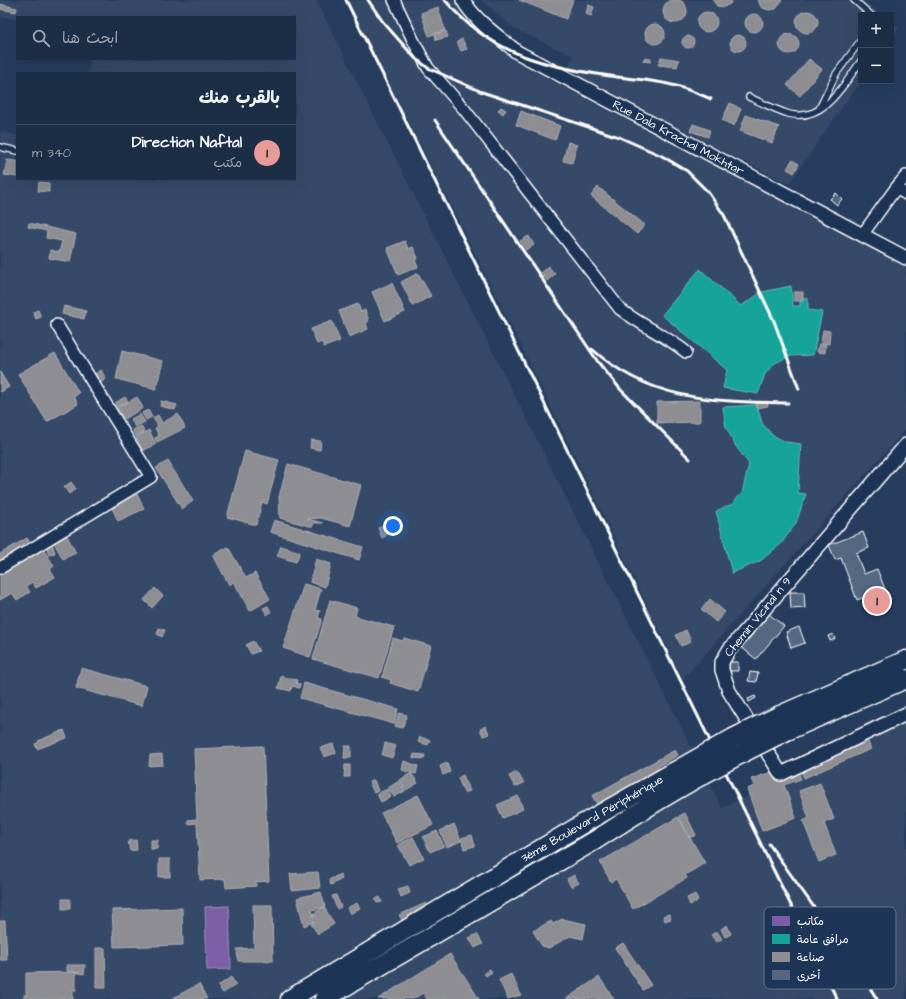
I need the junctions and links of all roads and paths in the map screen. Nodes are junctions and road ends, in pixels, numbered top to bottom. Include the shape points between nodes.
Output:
1 (394, 0) edge
2 (463, 0) edge
3 (854, 0) edge
4 (868, 12) edge
5 (858, 44) edge
6 (858, 65) edge
7 (749, 97) dead end
8 (819, 109) junction
9 (0, 147) edge
10 (16, 151) edge
11 (906, 176) edge
12 (901, 191) edge
13 (862, 235) junction
14 (906, 258) edge
15 (57, 325) dead end
16 (686, 352) dead end
17 (906, 445) edge
18 (0, 568) edge
19 (906, 660) edge
20 (906, 679) edge
21 (906, 714) edge
22 (290, 999) edge
23 (324, 999) edge

1 - 16 street via 428,68 464,109 620,309 638,323 672,340
2 - 13 street, Rue Dala Krachal Mokhtar via 517,52
3 - 4 lane
5 - 8 lane via 836,74
6 - 8 lane via 835,96
7 - 8 lane via 790,114 800,115
9 - 10 lane
11 - 12 street
12 - 13 street
13 - 14 street, Rue Dala Krachal Mokhtar
15 - 18 street via 151,477
17 - 21 street, Chemin Vicinal n 9 via 729,650 722,662 722,670 729,691 781,774
19 - 22 highway, 3ème Boulevard Périphérique, bridge via 780,715 706,754
20 - 23 highway, bridge via 787,731 706,772 594,841

